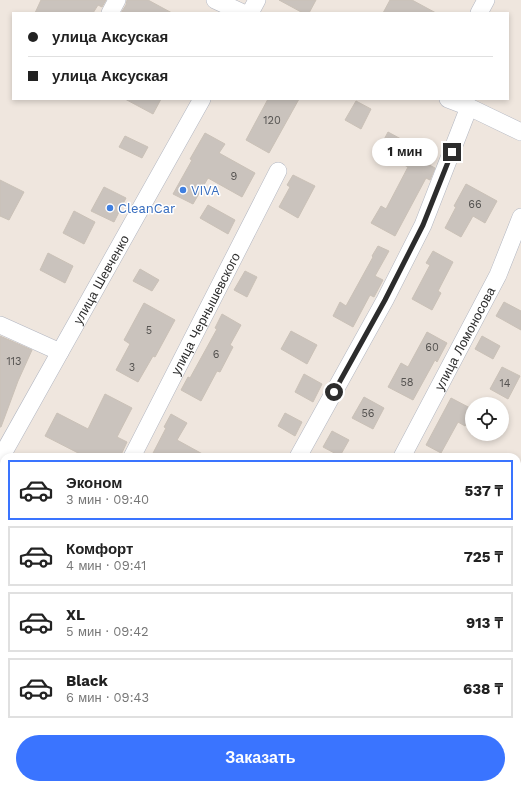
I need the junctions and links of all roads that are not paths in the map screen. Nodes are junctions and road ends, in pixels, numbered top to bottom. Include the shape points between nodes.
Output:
1 (117, 0) edge
2 (215, 0) edge
3 (257, 0) edge
4 (486, 0) edge
5 (111, 12) edge
6 (241, 12) edge
7 (251, 12) edge
8 (480, 12) edge
9 (201, 100) edge
10 (451, 100) edge
11 (469, 107) junction
12 (521, 132) edge
13 (278, 170) dead end
14 (521, 217) edge
15 (0, 325) edge
16 (60, 352) junction
17 (3, 453) edge
18 (134, 453) edge
19 (300, 453) edge
20 (404, 453) edge

1 - 5 street
2 - 6 street
3 - 7 street
4 - 8 street
9 - 16 street, улица Шевченко
10 - 11 street
11 - 12 street
11 - 19 street via 423,225 385,300
13 - 18 street, улица Чернышевского
14 - 20 street, улица Ломоносова via 498,274
15 - 16 street
16 - 17 street, улица Шевченко

